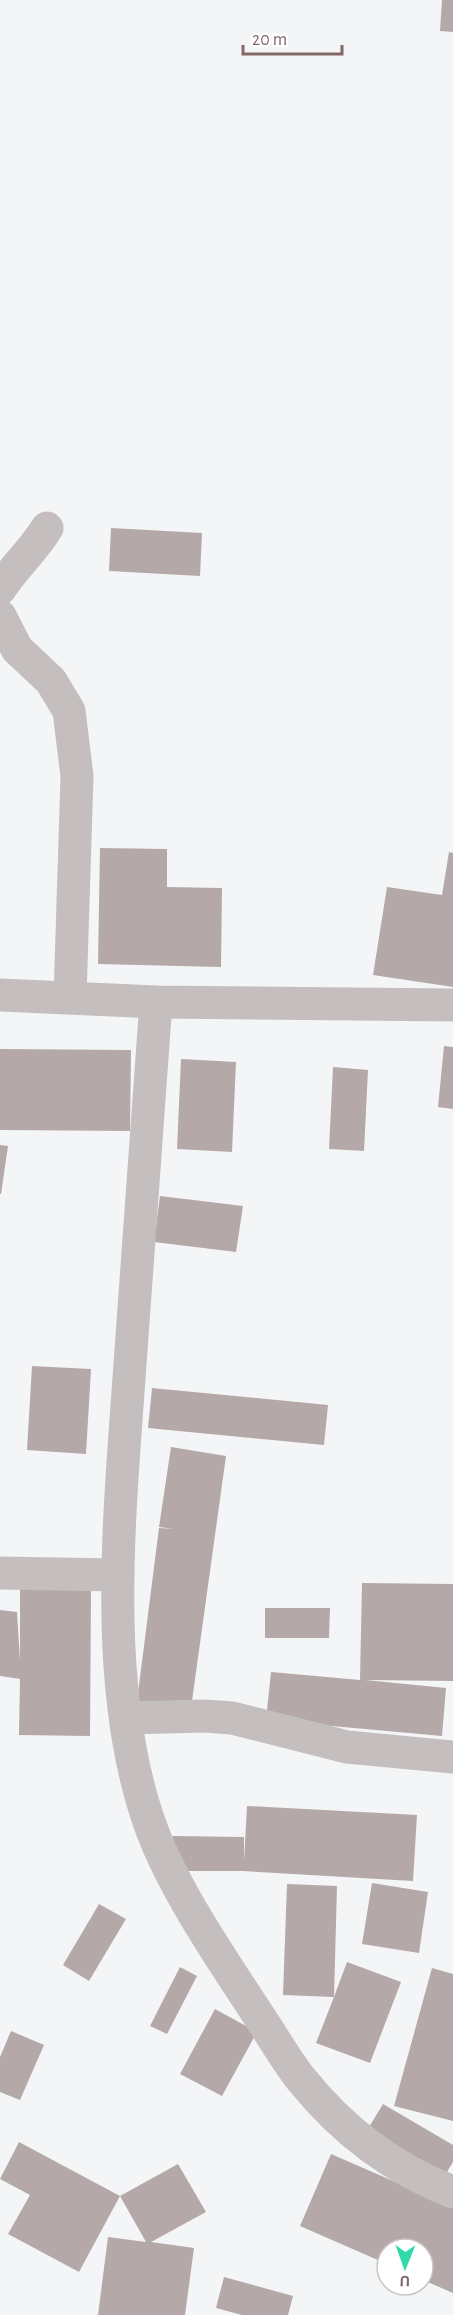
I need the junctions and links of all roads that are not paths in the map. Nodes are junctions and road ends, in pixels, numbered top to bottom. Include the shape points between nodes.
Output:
1 (47, 528) dead end
2 (0, 589) edge
3 (0, 616) edge
4 (0, 995) edge
5 (70, 998) junction
6 (156, 1002) junction
7 (453, 1005) edge
8 (0, 1573) edge
9 (118, 1575) junction
10 (126, 1718) junction
11 (453, 1757) edge
12 (453, 2192) edge

1 - 2 street
3 - 5 street via 17,649 51,681 69,711 77,776
4 - 5 street
5 - 6 street
6 - 7 street
6 - 9 street
8 - 9 street
9 - 10 street
10 - 11 street via 232,1718 347,1747
10 - 12 street via 152,1831 173,1875 233,1977 301,2079 350,2131 418,2178

